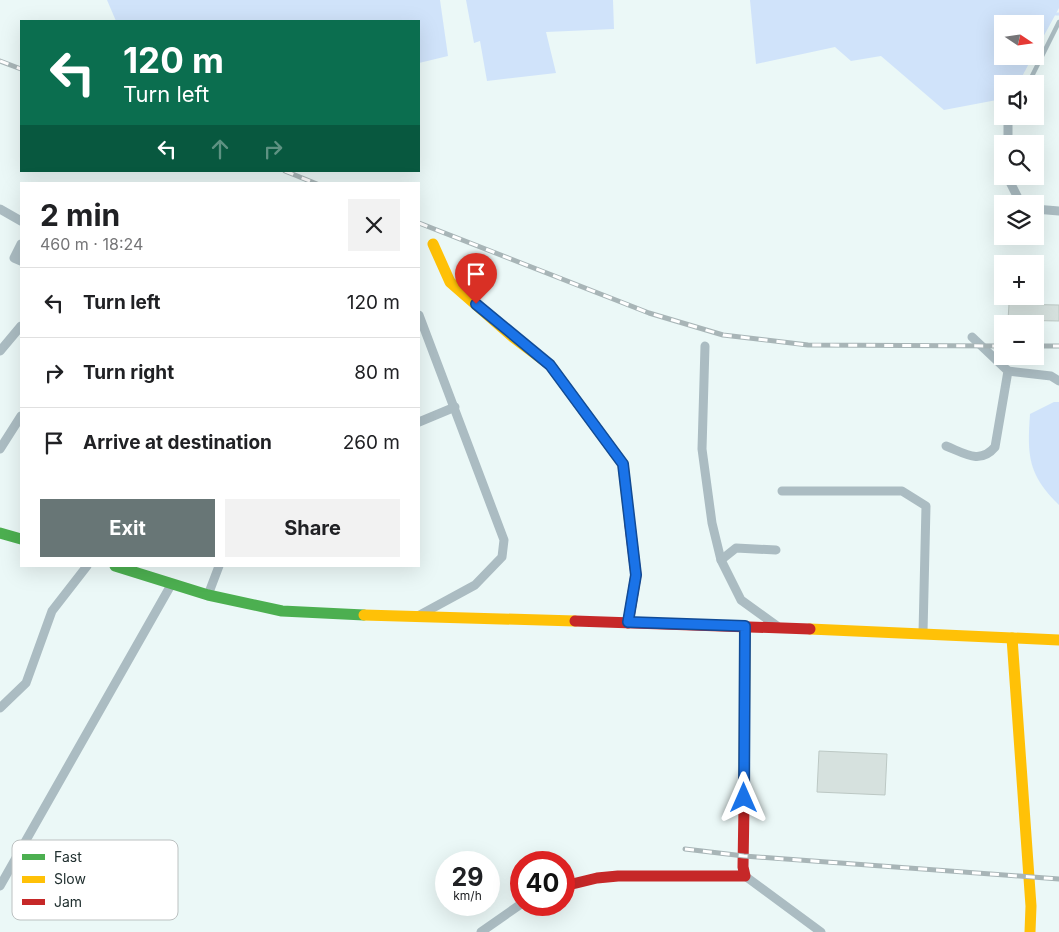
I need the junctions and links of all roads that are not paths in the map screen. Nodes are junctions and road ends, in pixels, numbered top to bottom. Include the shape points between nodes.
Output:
1 (1059, 22) edge
2 (1032, 75) edge
3 (1008, 125) edge
4 (1008, 135) edge
5 (0, 208) edge
6 (1044, 210) edge
7 (1059, 211) edge
8 (20, 220) edge
9 (433, 244) dead end
10 (20, 246) edge
11 (20, 261) edge
12 (420, 320) edge
13 (20, 327) edge
14 (423, 337) edge
15 (972, 337) dead end
16 (705, 346) dead end
17 (0, 351) edge
18 (1008, 370) junction
19 (1059, 381) edge
20 (455, 406) junction
21 (20, 418) edge
22 (420, 422) edge
23 (946, 446) dead end
24 (0, 449) edge
25 (782, 491) dead end
26 (0, 533) edge
27 (20, 539) edge
28 (776, 550) dead end
29 (722, 560) junction
30 (86, 567) edge
31 (118, 567) edge
32 (219, 567) edge
33 (171, 585) junction
34 (208, 595) junction
35 (416, 617) junction
36 (628, 622) junction
37 (745, 626) junction
38 (777, 627) junction
39 (923, 633) junction
40 (1012, 638) junction
41 (1059, 640) edge
42 (0, 708) edge
43 (26, 840) edge
44 (12, 865) edge
45 (745, 876) junction
46 (575, 883) edge
47 (0, 886) edge
48 (510, 912) edge
49 (481, 932) edge
50 (821, 932) edge
51 (1030, 932) edge

1 - 2 lane
3 - 4 street
5 - 8 street
6 - 7 street
9 - 36 street via 450,282 550,365 623,464 636,575
10 - 11 street via 14,258
12 - 14 street
13 - 17 street
14 - 20 street
15 - 18 street
16 - 29 street via 702,449 712,523
18 - 19 street via 1052,376
18 - 23 street via 995,447 988,456 978,458
20 - 22 street
20 - 35 street via 504,540 502,557 475,585
21 - 24 street
25 - 39 street via 902,491 926,506
26 - 27 street
28 - 29 street via 736,548
29 - 38 street via 741,600
30 - 42 street via 52,611 26,683
31 - 33 street
32 - 34 street
33 - 34 street
33 - 43 street
34 - 35 street via 282,611
35 - 36 street
36 - 37 street
37 - 38 street
37 - 45 street
38 - 39 street
39 - 40 street
40 - 41 street
40 - 51 street via 1031,906
44 - 47 street
45 - 46 street via 618,876
45 - 50 street
48 - 49 street

